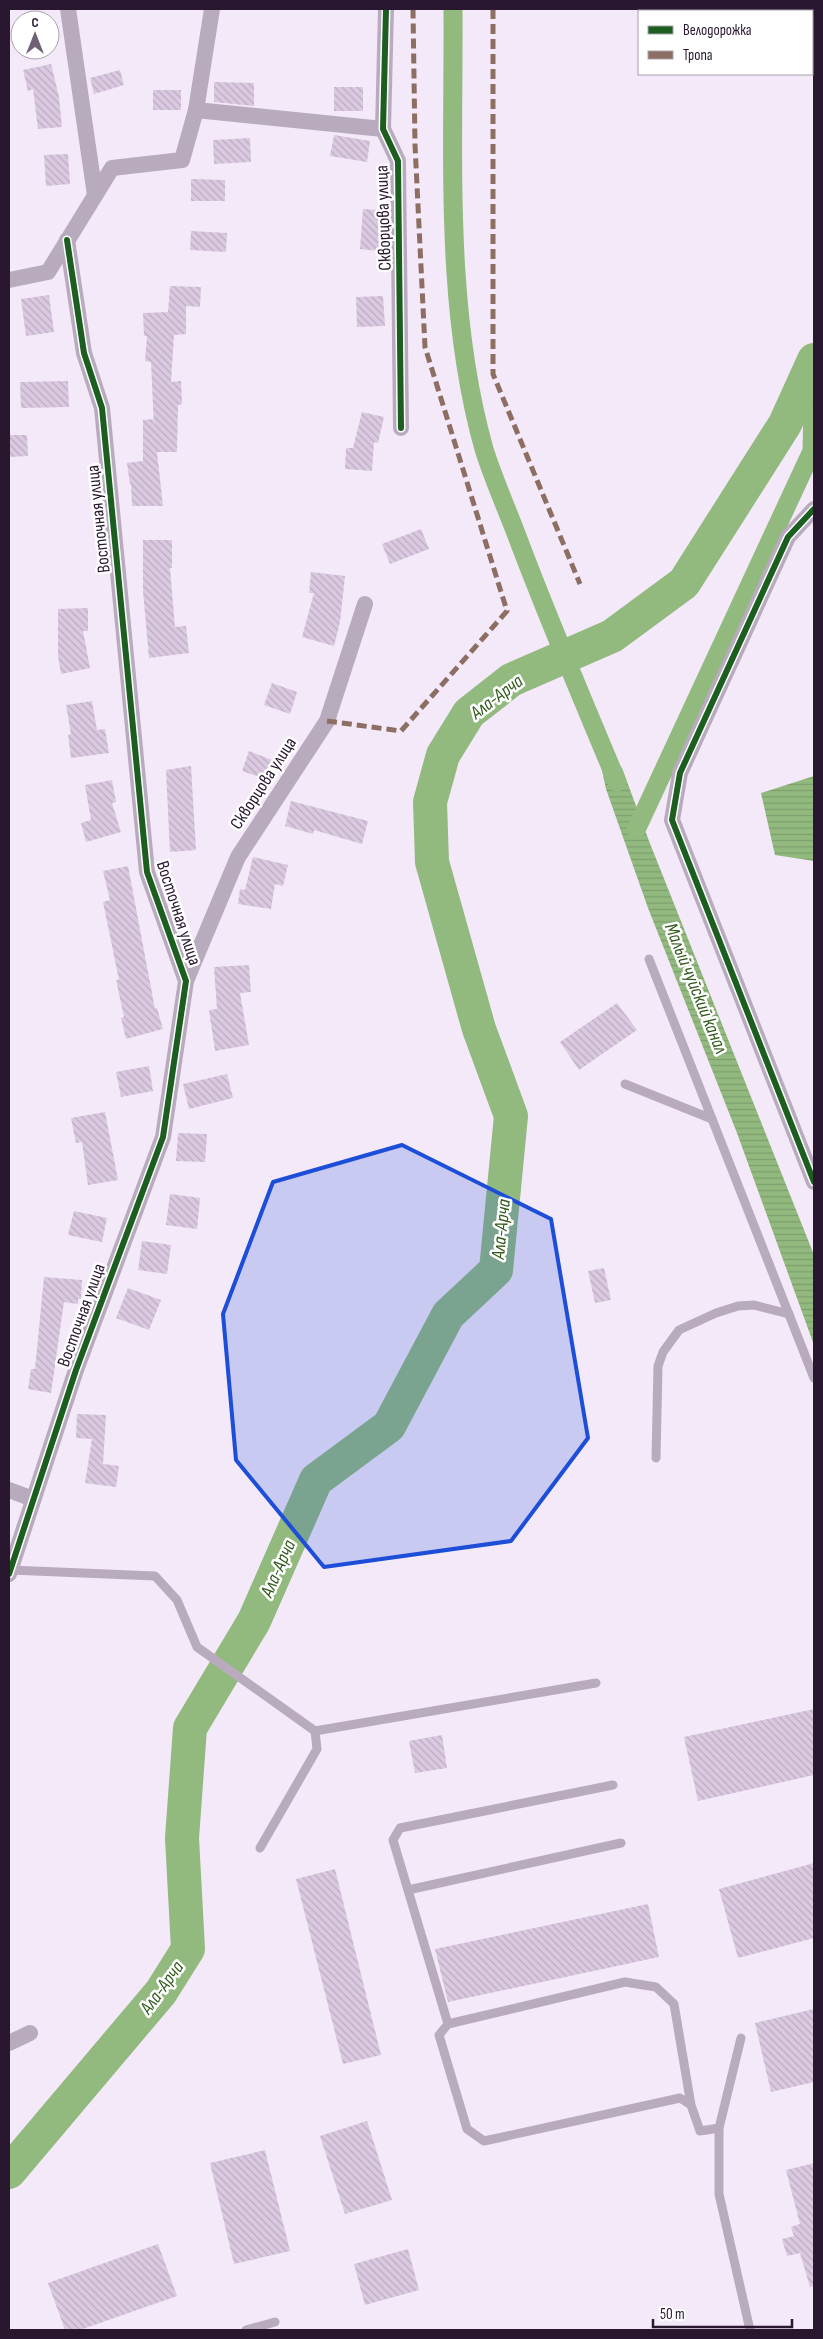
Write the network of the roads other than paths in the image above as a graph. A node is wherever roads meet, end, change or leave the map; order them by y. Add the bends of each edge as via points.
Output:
1 (68, 9) edge
2 (212, 9) edge
3 (386, 9) edge
4 (196, 110) junction
5 (384, 129) junction
6 (95, 195) junction
7 (67, 240) junction
8 (9, 280) edge
9 (401, 428) dead end
10 (814, 509) edge
11 (365, 604) dead end
12 (649, 959) dead end
13 (186, 981) junction
14 (625, 1084) dead end
15 (712, 1119) junction
16 (814, 1182) edge
17 (789, 1314) junction
18 (814, 1378) edge
19 (656, 1458) dead end
20 (9, 1490) edge
21 (33, 1499) junction
22 (9, 1572) edge
23 (596, 1683) dead end
24 (315, 1731) junction
25 (613, 1785) dead end
26 (621, 1843) dead end
27 (260, 1848) dead end
28 (408, 1890) junction
29 (448, 2024) junction
30 (30, 2033) dead end
31 (742, 2038) dead end
32 (9, 2043) edge
33 (691, 2105) junction
34 (719, 2128) junction
35 (275, 2322) dead end
36 (246, 2330) edge
37 (750, 2330) edge

1 - 6 street
2 - 4 street
3 - 5 street, Скворцова улица
4 - 5 street
4 - 6 street via 182,160 112,168
5 - 9 street, Скворцова улица via 398,161
6 - 7 street
7 - 8 street via 48,272
7 - 13 street, Восточная улица via 84,353 102,408 147,872
10 - 16 street via 788,537 680,773 672,820
11 - 13 street, Скворцова улица via 327,722 238,857
12 - 15 lane
13 - 21 street, Восточная улица via 163,1137 76,1370
14 - 15 lane
15 - 17 lane
17 - 18 lane
17 - 19 lane via 754,1305 738,1306 679,1330 663,1352 658,1366
20 - 21 street
21 - 22 street, Восточная улица
22 - 24 lane via 155,1576 177,1600 197,1647
23 - 24 lane
24 - 27 lane via 317,1749
25 - 28 lane via 400,1828 393,1840
26 - 28 lane
28 - 29 lane
29 - 33 lane via 625,1982 656,1988 674,2004
29 - 33 lane via 440,2035 467,2129 484,2141 680,2098
30 - 32 street
31 - 34 lane
33 - 34 lane via 700,2131
34 - 37 lane via 719,2194
35 - 36 lane

